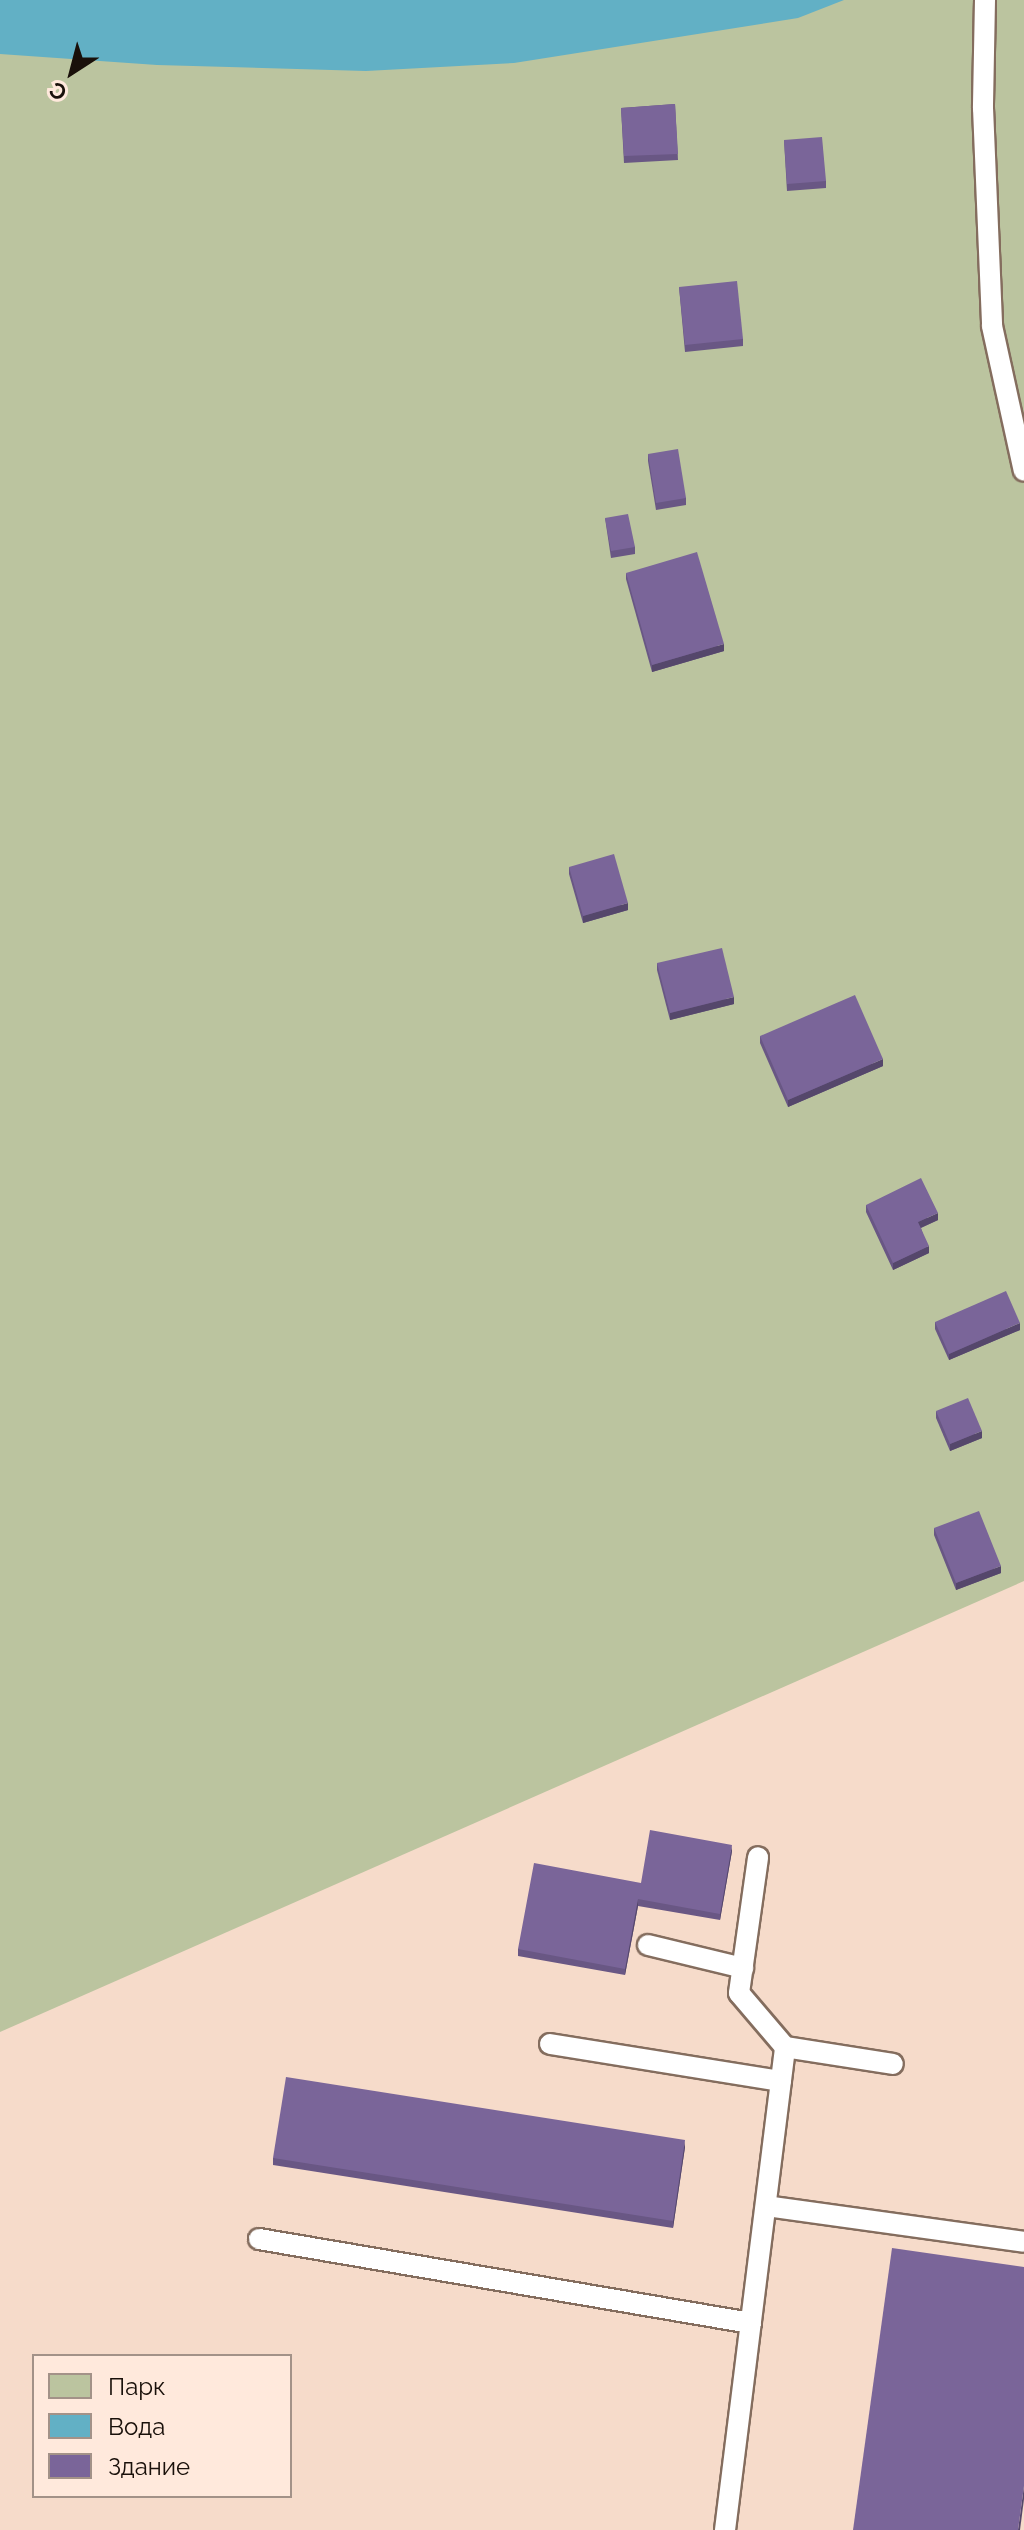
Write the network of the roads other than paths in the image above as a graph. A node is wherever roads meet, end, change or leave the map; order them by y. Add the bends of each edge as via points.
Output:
1 (985, 0) edge
2 (1024, 471) edge
3 (758, 1857) dead end
4 (648, 1945) dead end
5 (743, 1968) junction
6 (550, 2044) dead end
7 (785, 2047) junction
8 (893, 2064) dead end
9 (781, 2081) junction
10 (766, 2206) junction
11 (259, 2239) dead end
12 (1024, 2242) edge
13 (751, 2323) junction
14 (725, 2530) edge

1 - 2 lane via 983,108 992,326
3 - 5 lane
4 - 5 lane
5 - 7 lane via 739,1993
6 - 9 lane
7 - 8 lane
7 - 9 lane
9 - 10 lane
10 - 12 lane
10 - 13 lane
11 - 13 lane
13 - 14 lane

